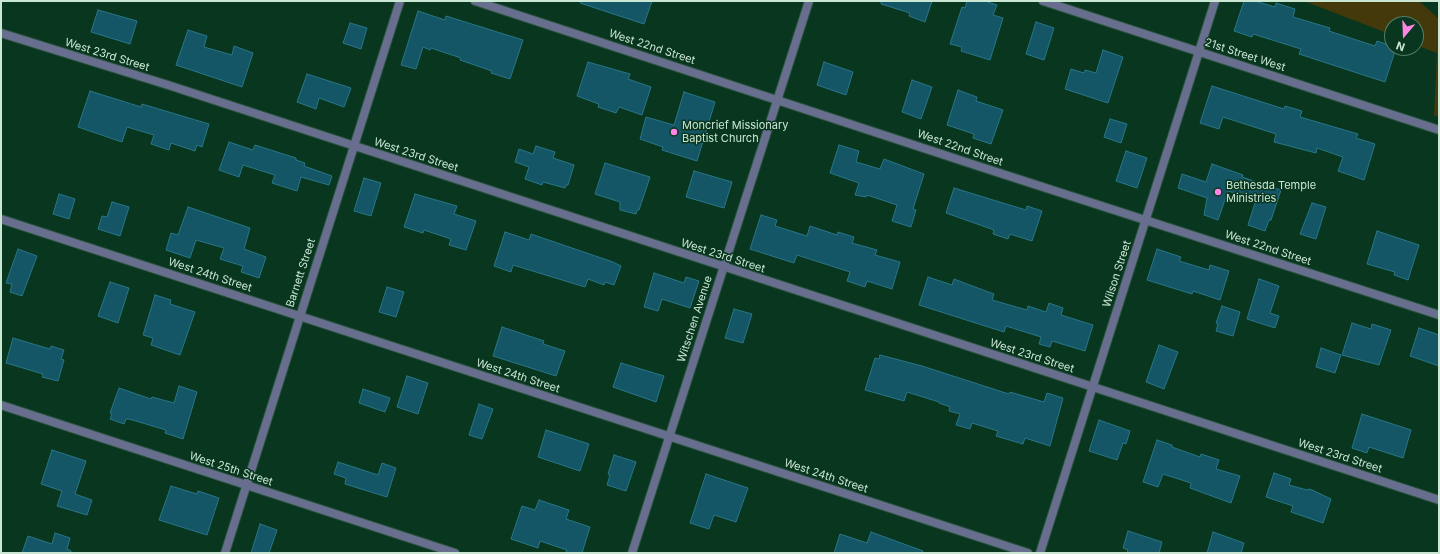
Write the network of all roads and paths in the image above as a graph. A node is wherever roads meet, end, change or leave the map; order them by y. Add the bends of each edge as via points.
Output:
1 (400, 1) edge
2 (475, 1) edge
3 (809, 1) edge
4 (1044, 1) edge
5 (1216, 1) edge
6 (1, 33) edge
7 (1200, 52) junction
8 (777, 99) junction
9 (1439, 130) edge
10 (353, 146) junction
11 (1, 219) edge
12 (1146, 221) junction
13 (723, 268) junction
14 (1439, 315) edge
15 (299, 316) junction
16 (1093, 388) junction
17 (1, 405) edge
18 (669, 436) junction
19 (246, 485) junction
20 (1439, 500) edge
21 (225, 553) edge
22 (455, 553) edge
23 (632, 553) edge
24 (1028, 553) edge
25 (1040, 553) edge

1 - 10 street, Barnett Street
2 - 8 street, West 22nd Street
3 - 8 street, Witschen Avenue
4 - 7 street, 21st Street West
5 - 7 street, Wilson Street
6 - 10 street, West 23rd Street
7 - 9 street, 21st Street West
7 - 12 street, Wilson Street
8 - 12 street, West 22nd Street
8 - 13 street, Witschen Avenue
10 - 13 street, West 23rd Street
10 - 15 street, Barnett Street
11 - 15 street, West 24th Street
12 - 14 street, West 22nd Street
12 - 16 street, Wilson Street
13 - 16 street, West 23rd Street
13 - 18 street, Witschen Avenue
15 - 18 street, West 24th Street
15 - 19 street, Barnett Street
16 - 20 street, West 23rd Street
16 - 25 street, Wilson Street
17 - 19 street, West 25th Street
18 - 23 street, Witschen Avenue
18 - 24 street, West 24th Street
19 - 21 street, Barnett Street
19 - 22 street, West 25th Street

